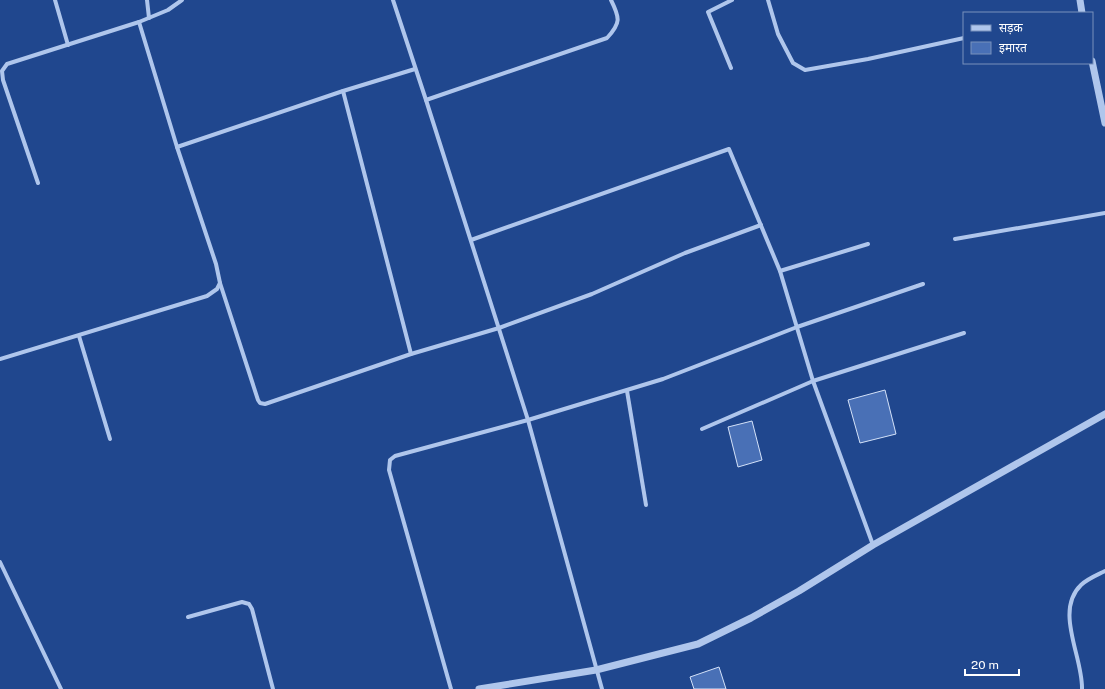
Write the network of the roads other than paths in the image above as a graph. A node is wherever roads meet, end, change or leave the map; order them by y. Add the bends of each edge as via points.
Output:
1 (55, 0) edge
2 (147, 0) edge
3 (182, 0) edge
4 (393, 0) edge
5 (611, 0) edge
6 (732, 0) edge
7 (768, 0) edge
8 (1080, 0) edge
9 (1082, 12) edge
10 (149, 18) junction
11 (140, 22) junction
12 (963, 38) edge
13 (68, 45) junction
14 (1093, 64) edge
15 (731, 68) dead end
16 (415, 69) junction
17 (343, 91) junction
18 (426, 100) junction
19 (1105, 123) edge
20 (177, 147) junction
21 (38, 183) dead end
22 (1105, 213) edge
23 (761, 225) junction
24 (954, 239) dead end
25 (471, 240) junction
26 (868, 244) dead end
27 (780, 271) junction
28 (220, 283) junction
29 (923, 284) dead end
30 (797, 327) junction
31 (499, 328) junction
32 (964, 333) dead end
33 (79, 336) junction
34 (411, 354) junction
35 (0, 359) edge
36 (813, 381) junction
37 (627, 391) junction
38 (1105, 414) edge
39 (528, 420) junction
40 (702, 429) dead end
41 (110, 439) dead end
42 (646, 505) dead end
43 (873, 545) junction
44 (0, 562) edge
45 (2, 570) edge
46 (1105, 571) edge
47 (188, 617) dead end
48 (596, 670) junction
49 (61, 689) edge
50 (273, 689) edge
51 (452, 689) edge
52 (479, 689) edge
53 (602, 689) edge
54 (1082, 689) edge

1 - 13 street
2 - 10 street
3 - 10 street via 168,10
4 - 16 street
5 - 18 street via 618,14 618,26 607,38
6 - 15 street via 708,12
7 - 12 street via 778,34 793,62 805,70
8 - 9 street
10 - 11 street
11 - 13 street
11 - 20 street
13 - 21 street via 7,64 2,71
14 - 19 street
16 - 17 street
16 - 18 street
17 - 20 street
17 - 34 street
18 - 25 street
20 - 28 street
22 - 24 street
23 - 25 street via 729,149
23 - 27 street
23 - 31 street via 685,253 592,294
25 - 31 street
26 - 27 street
27 - 30 street
28 - 33 street via 217,289 207,296
28 - 34 street via 258,400 262,404
29 - 30 street
30 - 36 street
30 - 37 street
31 - 34 street
31 - 39 street
32 - 36 street
33 - 35 street
33 - 41 street
36 - 40 street
36 - 43 street
37 - 39 street
37 - 42 street
38 - 43 street
39 - 48 street
39 - 51 street via 395,456 390,460 389,470
43 - 48 street via 799,592 698,644
44 - 45 street
45 - 49 street
46 - 54 street via 1081,584 1069,605
47 - 50 street via 242,602 249,604
48 - 52 street
48 - 53 street

